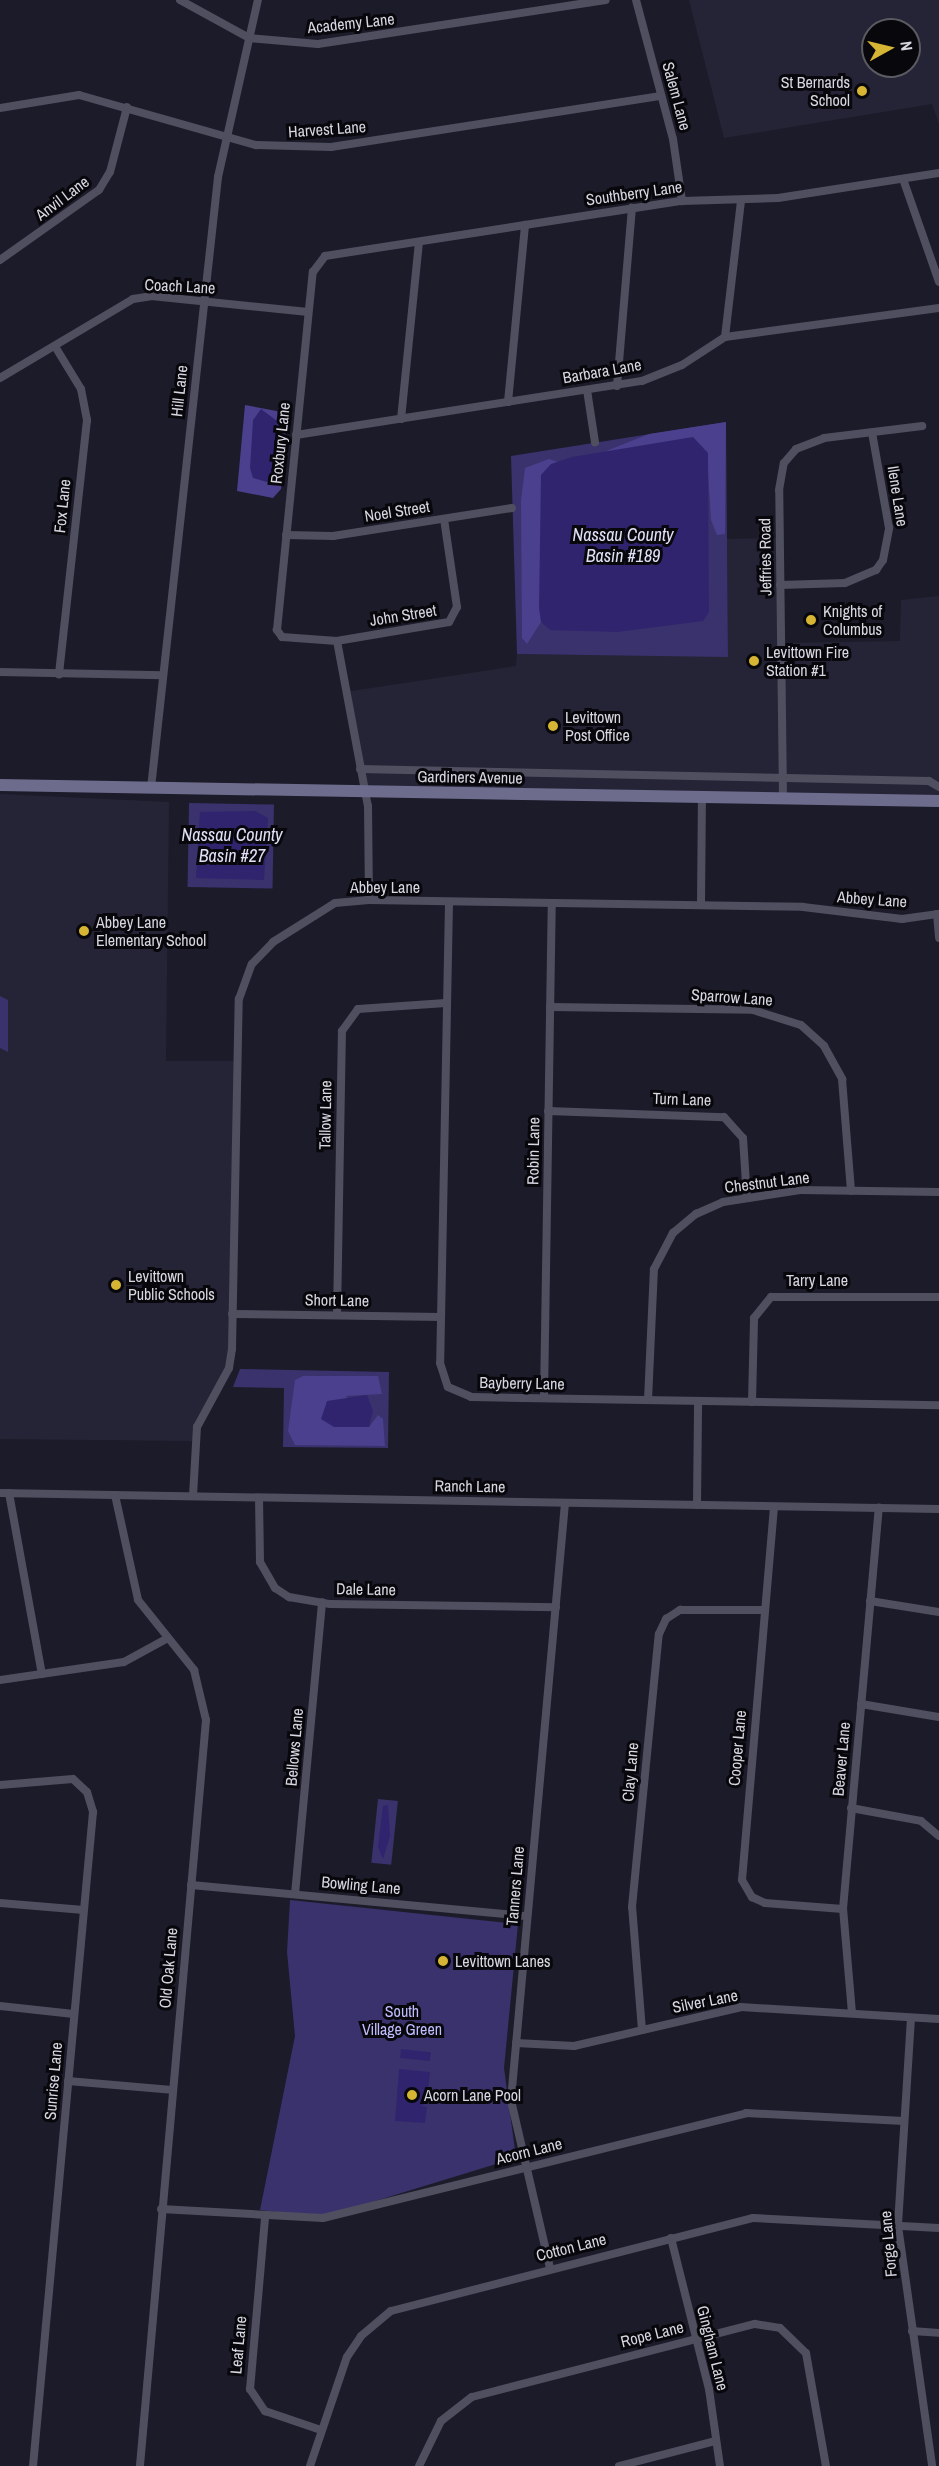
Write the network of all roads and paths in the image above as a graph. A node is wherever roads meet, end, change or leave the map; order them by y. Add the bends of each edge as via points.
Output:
1 (180, 0) edge
2 (258, 0) edge
3 (606, 0) edge
4 (636, 0) edge
5 (249, 38) junction
6 (661, 96) junction
7 (127, 107) junction
8 (0, 108) edge
9 (227, 138) junction
10 (939, 173) edge
11 (903, 179) junction
12 (741, 200) junction
13 (682, 201) junction
14 (632, 208) junction
15 (525, 225) junction
16 (419, 242) junction
17 (335, 254) joint
18 (0, 260) edge
19 (939, 282) edge
20 (204, 302) junction
21 (939, 308) edge
22 (308, 312) junction
23 (724, 337) junction
24 (56, 348) junction
25 (0, 378) edge
26 (617, 386) junction
27 (587, 390) junction
28 (508, 402) junction
29 (401, 419) junction
30 (922, 426) dead end
31 (872, 433) junction
32 (296, 435) junction
33 (595, 442) dead end
34 (512, 508) dead end
35 (444, 519) junction
36 (286, 535) junction
37 (780, 585) junction
38 (291, 637) joint
39 (337, 640) junction
40 (0, 672) edge
41 (59, 674) junction
42 (163, 675) junction
43 (360, 769) junction
44 (783, 778) junction
45 (0, 785) edge
46 (939, 787) edge
47 (151, 788) junction
48 (364, 792) junction
49 (702, 797) junction
50 (783, 798) junction
51 (939, 801) edge
52 (369, 900) junction
53 (448, 903) junction
54 (552, 904) junction
55 (701, 905) junction
56 (938, 914) edge
57 (939, 938) edge
58 (446, 1003) junction
59 (550, 1007) junction
60 (548, 1111) junction
61 (851, 1191) junction
62 (939, 1192) edge
63 (747, 1198) junction
64 (939, 1297) edge
65 (232, 1314) junction
66 (337, 1315) junction
67 (441, 1317) junction
68 (544, 1398) junction
69 (648, 1400) junction
70 (698, 1401) junction
71 (752, 1402) junction
72 (939, 1405) edge
73 (5, 1493) edge
74 (115, 1496) junction
75 (193, 1496) junction
76 (260, 1498) junction
77 (565, 1503) junction
78 (697, 1505) junction
79 (774, 1506) junction
80 (879, 1508) junction
81 (939, 1509) edge
82 (870, 1600) junction
83 (322, 1602) junction
84 (556, 1607) junction
85 (764, 1610) junction
86 (939, 1612) edge
87 (168, 1638) junction
88 (42, 1674) junction
89 (0, 1680) edge
90 (861, 1704) junction
91 (939, 1717) edge
92 (0, 1785) edge
93 (851, 1808) junction
94 (939, 1836) edge
95 (191, 1885) junction
96 (295, 1894) junction
97 (0, 1902) edge
98 (843, 1909) junction
99 (84, 1910) junction
100 (527, 1916) junction
101 (0, 2006) edge
102 (852, 2013) junction
103 (74, 2014) junction
104 (911, 2018) junction
105 (939, 2019) edge
106 (642, 2030) junction
107 (516, 2043) junction
108 (68, 2080) junction
109 (172, 2090) junction
110 (904, 2121) junction
111 (524, 2167) junction
112 (161, 2209) junction
113 (265, 2218) junction
114 (898, 2226) junction
115 (939, 2228) edge
116 (671, 2238) junction
117 (550, 2268) junction
118 (912, 2331) junction
119 (939, 2333) edge
120 (696, 2338) junction
121 (321, 2430) junction
122 (717, 2441) junction
123 (33, 2466) edge
124 (140, 2466) edge
125 (310, 2466) edge
126 (419, 2466) edge
127 (618, 2466) edge
128 (720, 2466) edge
129 (826, 2466) edge
130 (932, 2466) edge

1 - 5 street, Academy Lane
2 - 5 street, Hill Lane
3 - 5 street, Academy Lane via 318,44
4 - 6 street, Salem Lane
5 - 9 street, Hill Lane
6 - 9 street, Harvest Lane via 331,147 284,148
6 - 13 street, Salem Lane
7 - 8 street, Harvest Lane via 79,96
7 - 9 street, Harvest Lane
7 - 18 street, Anvil Lane via 110,172 99,190
9 - 20 street, Hill Lane
10 - 11 street, Southberry Lane
11 - 12 street, Southberry Lane
11 - 19 street
12 - 13 street, Southberry Lane
12 - 23 street
13 - 14 street, Southberry Lane
14 - 15 street, Southberry Lane
14 - 26 street
15 - 16 street, Southberry Lane
15 - 28 street
16 - 17 street, Southberry Lane
16 - 29 street
17 - 22 street, Roxbury Lane via 318,262 313,272
20 - 22 street, Coach Lane
20 - 24 street, Coach Lane via 133,299
20 - 42 street, Hill Lane
21 - 23 street, Barbara Lane
22 - 32 street, Roxbury Lane
23 - 26 street, Barbara Lane via 665,374
24 - 25 street, Coach Lane
24 - 41 street, Fox Lane via 81,389 87,420
26 - 27 street, Barbara Lane
27 - 28 street, Barbara Lane
27 - 33 street
28 - 29 street, Barbara Lane
29 - 32 street, Barbara Lane
30 - 31 street, Jeffries Road
31 - 37 street, Jeffries Road via 824,438 796,449 784,463
31 - 37 street, Ilene Lane via 889,528 883,560 876,570 845,583
32 - 36 street, Roxbury Lane
34 - 35 street, Noel Street
35 - 36 street, Noel Street via 333,536
35 - 39 street, John Street via 454,618
36 - 38 street, Roxbury Lane via 277,630
37 - 44 street, Jeffries Road
38 - 39 street, John Street
39 - 43 street
40 - 41 street
41 - 42 street
42 - 47 street, Hill Lane
43 - 44 street, Gardiners Avenue
43 - 48 street
44 - 46 street, Gardiners Avenue via 929,781
44 - 50 street, Jeffries Road
45 - 47 main road, Gardiners Avenue
47 - 48 main road, Gardiners Avenue
48 - 49 main road, Gardiners Avenue
48 - 52 street
49 - 50 main road, Gardiners Avenue
49 - 55 street
50 - 51 main road, Gardiners Avenue
52 - 53 street, Abbey Lane
52 - 65 street, Abbey Lane via 335,903 314,913 261,952 245,978 238,1022
53 - 54 street, Abbey Lane
53 - 58 street, Bayberry Lane
54 - 55 street, Abbey Lane
54 - 59 street, Robin Lane
55 - 56 street, Abbey Lane via 803,907 902,919
56 - 57 street
58 - 66 street, Tallow Lane via 358,1009 342,1030
58 - 67 street, Bayberry Lane
59 - 60 street, Robin Lane
59 - 61 street, Sparrow Lane via 753,1010 801,1025 824,1046 842,1079
60 - 63 street, Turn Lane via 724,1118 743,1138
60 - 68 street, Robin Lane
61 - 62 street, Chestnut Lane
61 - 63 street, Chestnut Lane via 800,1190
63 - 69 street, Chestnut Lane via 696,1214 660,1255 649,1297
64 - 71 street, Tarry Lane via 771,1297 754,1318
65 - 66 street, Short Lane
65 - 75 street, Abbey Lane via 229,1368 197,1427
66 - 67 street, Short Lane
67 - 68 street, Bayberry Lane via 440,1363 448,1387 471,1397
68 - 69 street, Bayberry Lane
69 - 70 street, Bayberry Lane
70 - 71 street, Bayberry Lane
70 - 78 street
71 - 72 street, Bayberry Lane
73 - 74 street, Ranch Lane
73 - 88 street
74 - 75 street, Ranch Lane
74 - 87 street, Old Oak Lane via 132,1585
75 - 76 street, Ranch Lane
76 - 77 street, Ranch Lane
76 - 83 street, Dale Lane via 258,1554 265,1575 289,1597
77 - 78 street, Ranch Lane
77 - 84 street, Tanners Lane
78 - 79 street, Ranch Lane
79 - 80 street, Ranch Lane
79 - 85 street, Cooper Lane
80 - 81 street, Ranch Lane
80 - 82 street, Beaver Lane
82 - 86 street
82 - 90 street, Beaver Lane
83 - 84 street, Dale Lane
83 - 96 street, Bellows Lane
84 - 100 street, Tanners Lane
85 - 98 street, Cooper Lane via 742,1880 752,1897 765,1903
85 - 106 street, Clay Lane via 680,1610 666,1619 659,1634 632,1907
87 - 88 street via 124,1662
87 - 95 street, Old Oak Lane via 194,1670 206,1708
88 - 89 street
90 - 91 street
90 - 93 street, Beaver Lane
92 - 99 street, Sunrise Lane via 66,1777 87,1792 93,1812
93 - 94 street via 921,1821
93 - 98 street, Beaver Lane
95 - 96 street, Bowling Lane
95 - 109 street, Old Oak Lane
96 - 100 street, Bowling Lane
97 - 99 street
98 - 102 street, Beaver Lane
99 - 103 street, Sunrise Lane
100 - 107 street, Tanners Lane
101 - 103 street
102 - 104 street, Silver Lane
102 - 106 street, Silver Lane via 741,2007
103 - 108 street, Sunrise Lane
104 - 105 street, Silver Lane
104 - 110 street, Forge Lane
106 - 107 street, Silver Lane via 574,2046
107 - 111 street, Tanners Lane via 512,2115
108 - 109 street
108 - 123 street, Sunrise Lane
109 - 112 street, Old Oak Lane
110 - 111 street, Acorn Lane via 746,2113
110 - 114 street, Forge Lane
111 - 113 street, Acorn Lane via 323,2218
111 - 117 street, Tanners Lane
112 - 113 street, Acorn Lane
112 - 124 street, Old Oak Lane
113 - 121 street, Leaf Lane via 250,2389 265,2410
114 - 115 street, Cotton Lane
114 - 116 street, Cotton Lane via 753,2218
114 - 118 street, Forge Lane
116 - 117 street, Cotton Lane
116 - 120 street, Gingham Lane
117 - 121 street, Cotton Lane via 419,2301 377,2320 347,2357
118 - 119 street
118 - 130 street, Forge Lane
120 - 122 street, Gingham Lane
120 - 126 street, Rope Lane via 472,2397 441,2421
120 - 129 street, Rope Lane via 755,2324 770,2325 794,2337 810,2365
121 - 125 street, Cotton Lane
122 - 127 street
122 - 128 street, Gingham Lane

